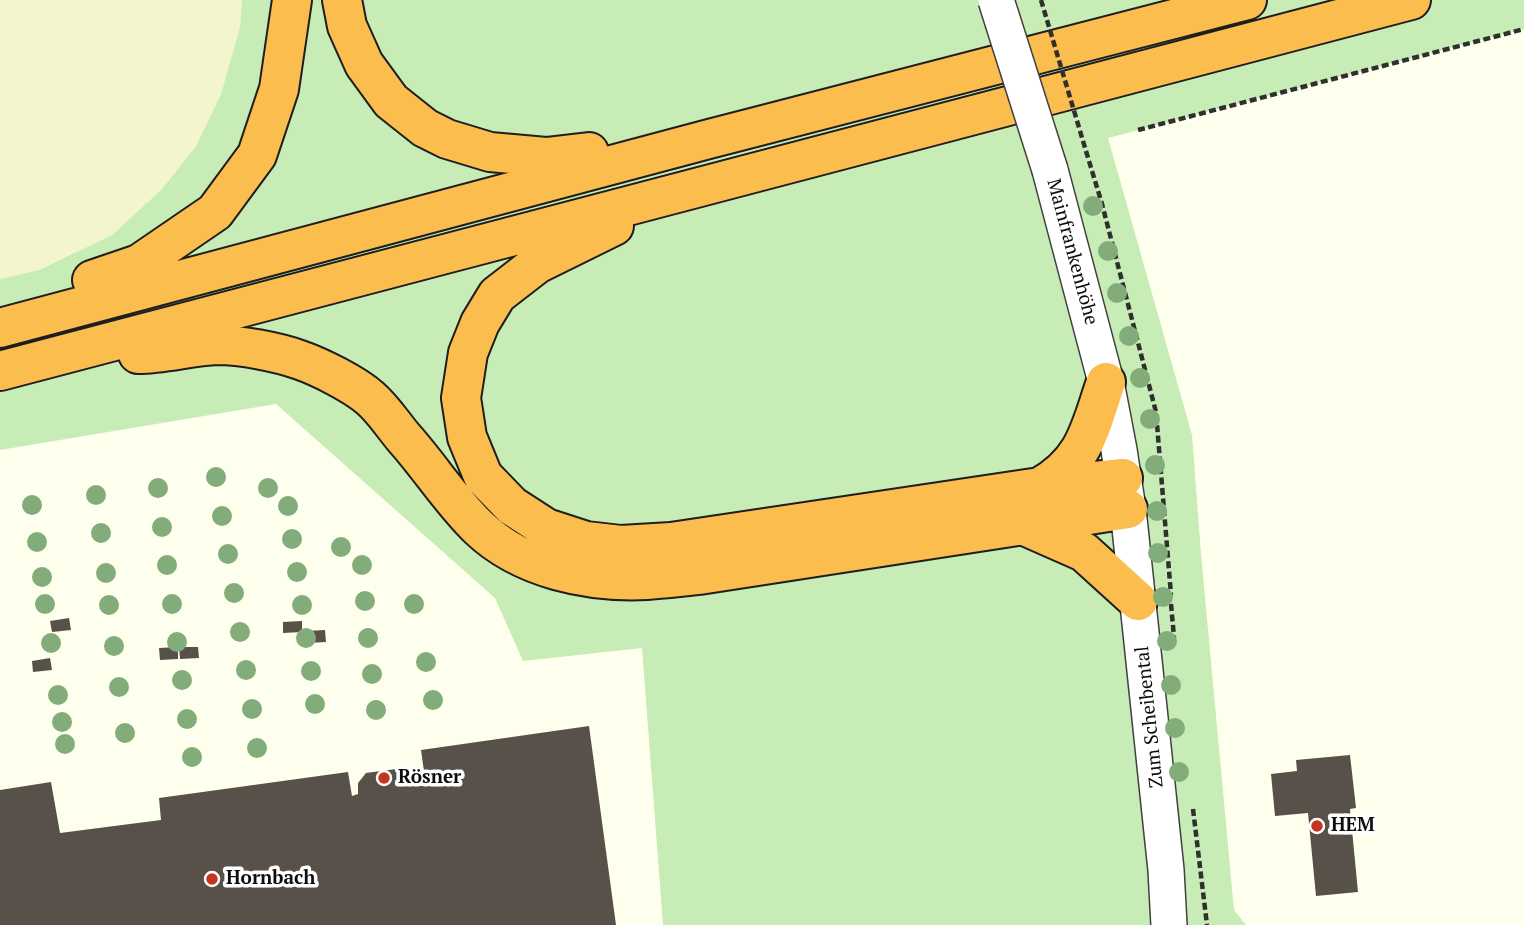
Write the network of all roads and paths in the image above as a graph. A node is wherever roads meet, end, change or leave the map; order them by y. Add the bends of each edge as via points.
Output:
1 (292, 0) edge
2 (342, 0) edge
3 (996, 0) edge
4 (1041, 0) edge
5 (1247, 0) edge
6 (1411, 0) edge
7 (1524, 29) edge
8 (1138, 130) dead end
9 (709, 139) junction
10 (1086, 151) dead end
11 (685, 190) junction
12 (0, 326) edge
13 (55, 356) junction
14 (0, 371) edge
15 (1106, 382) junction
16 (1040, 487) junction
17 (1125, 493) junction
18 (1025, 526) junction
19 (1138, 601) junction
20 (1169, 925) edge

1 - 12 highway via 279,89 257,155 215,212 139,264 84,283
2 - 9 highway via 347,26 364,64 391,101 447,139 490,152 546,157
3 - 15 street, Mainfrankenhöhe, bridge via 1050,170
4 - 10 path, bridge
5 - 9 highway
6 - 11 highway
7 - 8 path
9 - 12 highway
11 - 13 highway
11 - 16 highway via 537,264 497,295 480,323 468,353 461,398 467,437 484,476 512,506 546,528 586,541 621,545
13 - 14 highway
13 - 18 highway via 146,354 217,345 300,359 370,398 471,519 504,547 531,561 590,578 645,580 699,575
15 - 16 highway via 1083,447 1056,478
15 - 17 street, Mainfrankenhöhe
16 - 17 highway
17 - 18 highway
17 - 19 street, Zum Scheibental
18 - 19 highway via 1084,552
19 - 20 street, Zum Scheibental

